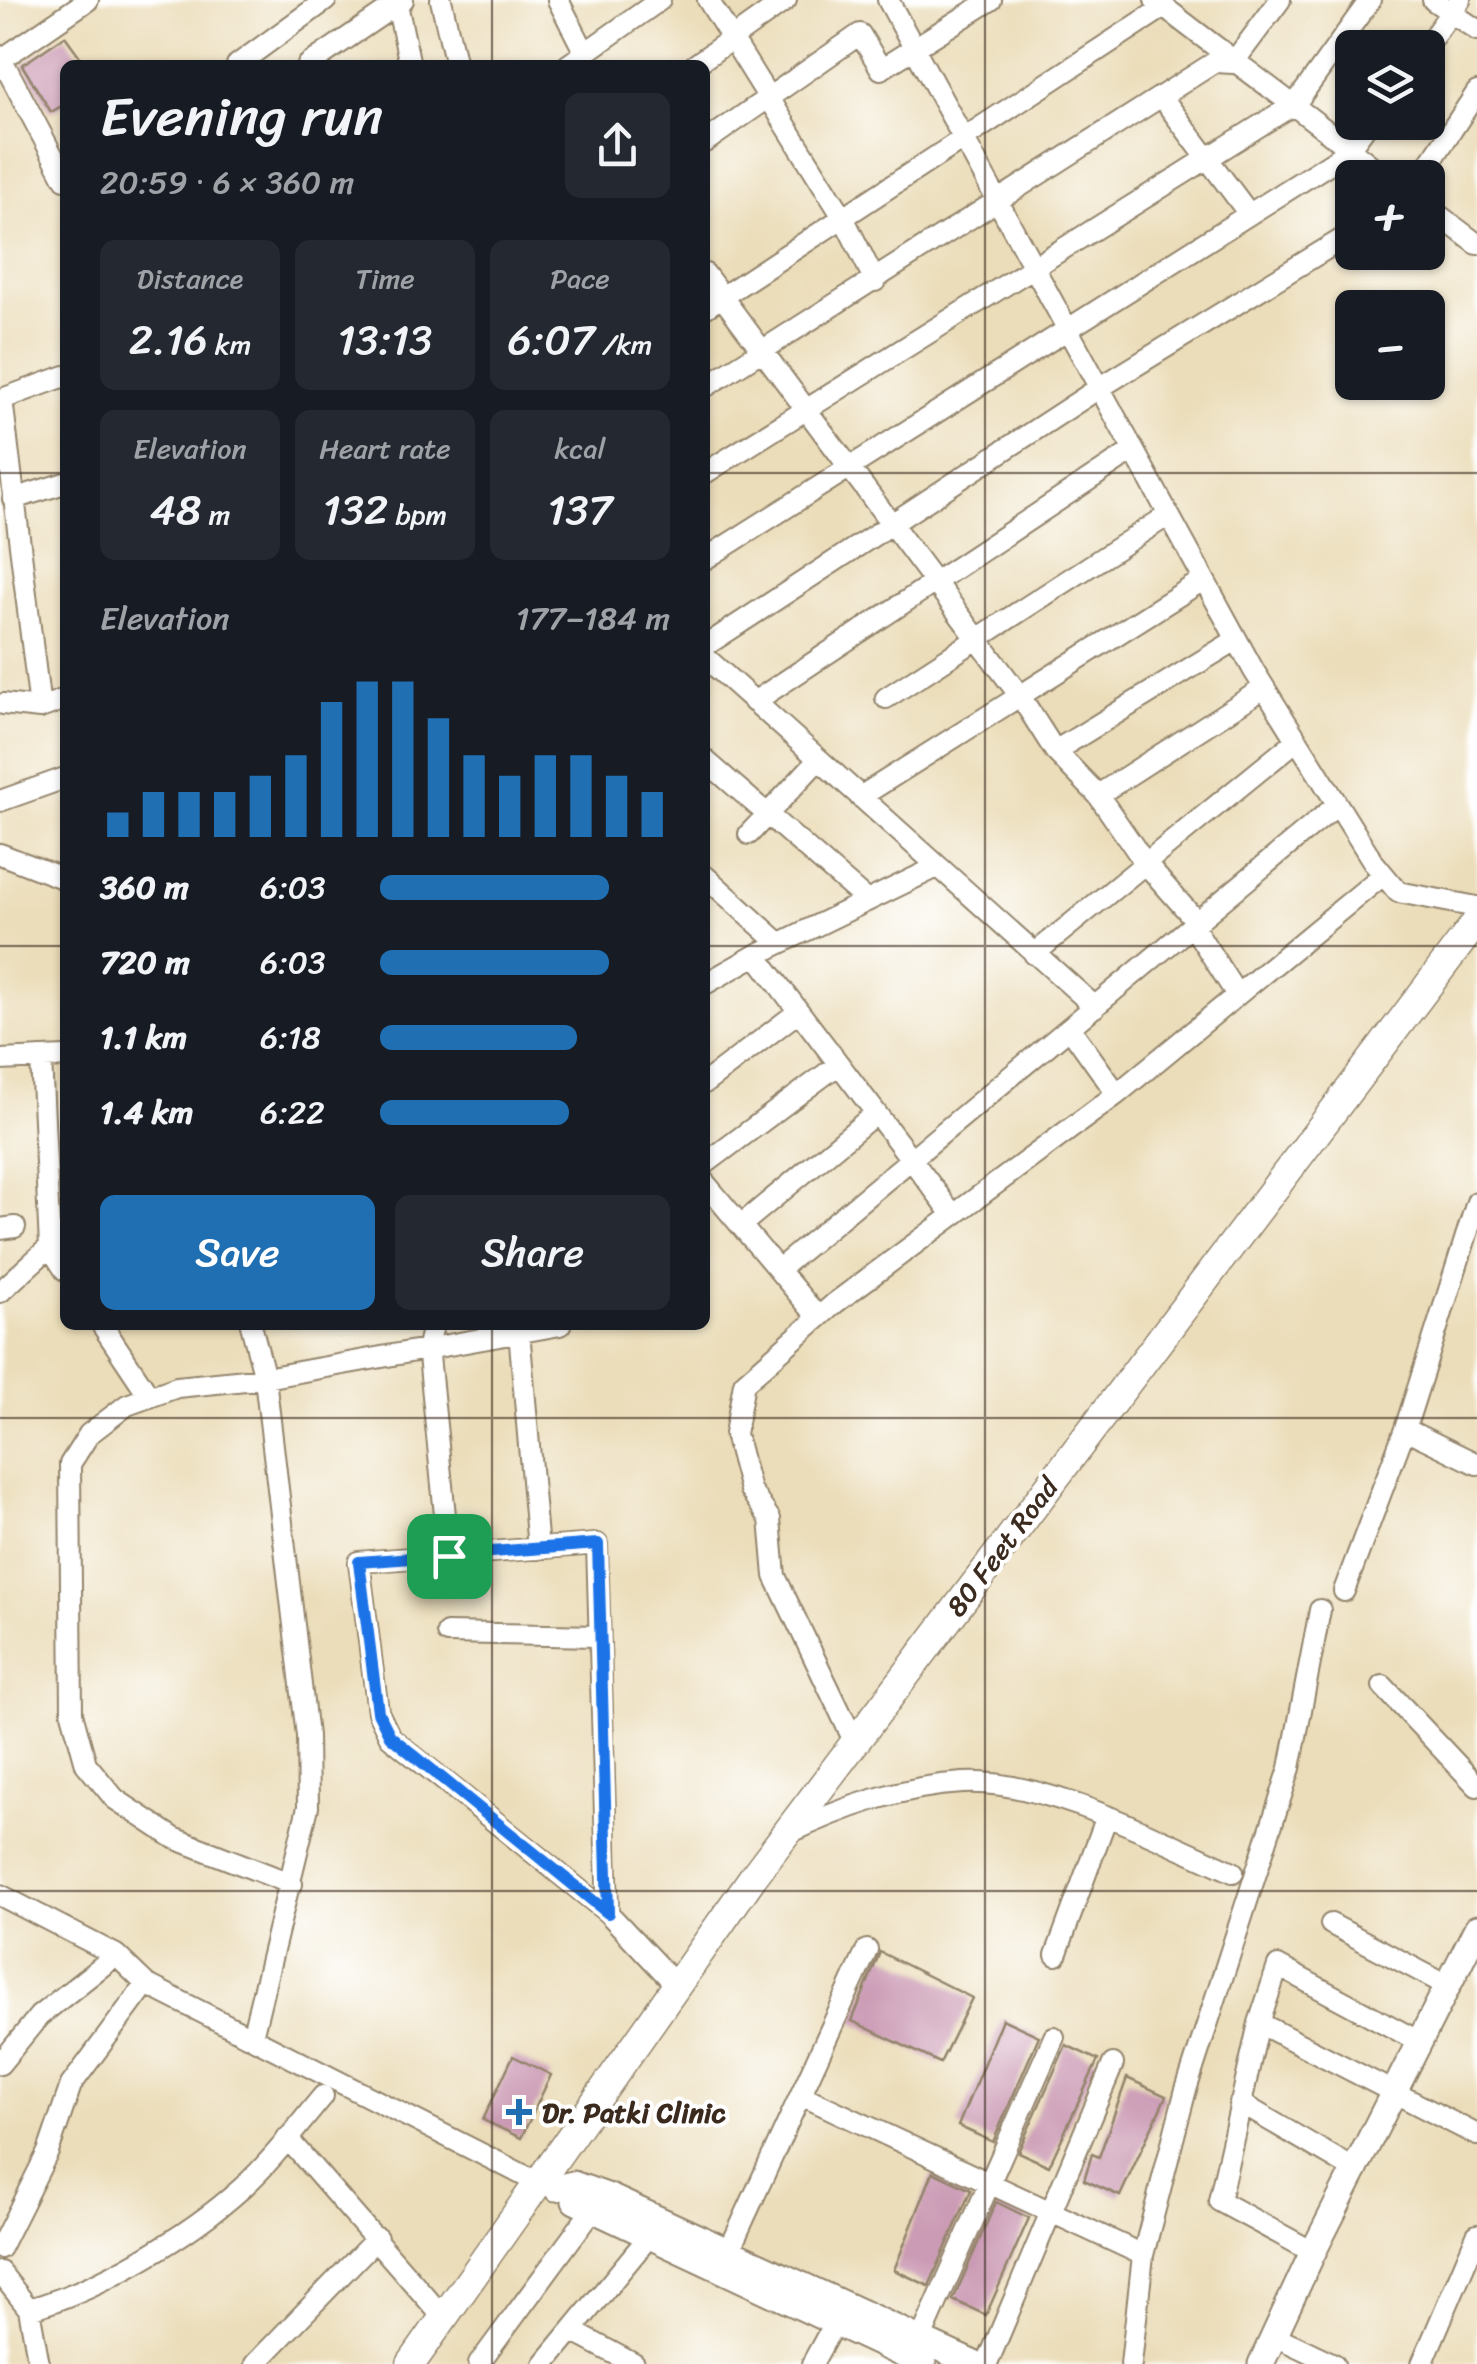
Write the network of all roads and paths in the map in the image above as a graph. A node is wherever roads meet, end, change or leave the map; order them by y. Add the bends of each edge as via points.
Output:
1 (88, 0) edge
2 (326, 0) edge
3 (441, 0) edge
4 (558, 0) edge
5 (660, 0) edge
6 (708, 0) edge
7 (786, 0) edge
8 (991, 0) edge
9 (1192, 0) edge
10 (1280, 0) edge
11 (1370, 0) edge
12 (1433, 0) edge
13 (400, 2) edge
14 (896, 3) edge
15 (1456, 6) edge
16 (1165, 8) edge
17 (1438, 30) edge
18 (1477, 30) edge
19 (732, 38) junction
20 (916, 48) junction
21 (1, 58) edge
22 (576, 59) edge
23 (244, 60) edge
24 (319, 60) edge
25 (409, 60) edge
26 (455, 60) edge
27 (703, 60) edge
28 (1233, 62) junction
29 (1477, 92) edge
30 (1162, 96) junction
31 (766, 100) junction
32 (1296, 103) junction
33 (963, 136) junction
34 (710, 139) edge
35 (1356, 140) edge
36 (1350, 148) junction
37 (1208, 157) junction
38 (1364, 160) edge
39 (1432, 160) edge
40 (60, 170) edge
41 (997, 201) junction
42 (1249, 214) junction
43 (1445, 216) edge
44 (843, 217) junction
45 (1473, 230) edge
46 (1335, 244) edge
47 (1032, 267) junction
48 (875, 282) junction
49 (713, 302) edge
50 (1065, 330) junction
51 (761, 353) junction
52 (60, 378) edge
53 (710, 384) edge
54 (1096, 390) junction
55 (804, 411) junction
56 (2, 435) edge
57 (1131, 452) junction
58 (846, 468) junction
59 (710, 470) edge
60 (60, 485) edge
61 (13, 499) junction
62 (1167, 516) junction
63 (891, 527) junction
64 (710, 556) edge
65 (1203, 580) junction
66 (932, 584) junction
67 (1236, 640) junction
68 (974, 641) junction
69 (710, 643) edge
70 (710, 662) edge
71 (1264, 688) junction
72 (1020, 696) junction
73 (886, 698) dead end
74 (60, 701) edge
75 (754, 702) junction
76 (3, 704) dead end
77 (40, 708) junction
78 (1296, 740) junction
79 (1055, 752) junction
80 (818, 760) junction
81 (710, 764) edge
82 (60, 780) edge
83 (38, 788) junction
84 (1098, 794) junction
85 (60, 795) edge
86 (860, 797) junction
87 (0, 801) edge
88 (1337, 805) junction
89 (767, 815) junction
90 (749, 834) dead end
91 (0, 854) edge
92 (1145, 863) junction
93 (937, 867) junction
94 (1383, 874) junction
95 (60, 877) edge
96 (710, 881) edge
97 (866, 901) junction
98 (1477, 907) edge
99 (1477, 921) edge
100 (1197, 922) junction
101 (779, 943) junction
102 (1034, 954) junction
103 (756, 955) junction
104 (710, 981) edge
105 (1236, 996) junction
106 (1095, 1007) junction
107 (798, 1012) junction
108 (1070, 1028) junction
109 (60, 1057) edge
110 (40, 1058) junction
111 (0, 1060) edge
112 (839, 1064) junction
113 (710, 1079) edge
114 (1117, 1094) junction
115 (876, 1114) junction
116 (710, 1160) edge
117 (911, 1160) junction
118 (710, 1194) edge
119 (1477, 1202) edge
120 (952, 1213) junction
121 (741, 1225) junction
122 (57, 1240) edge
123 (779, 1269) junction
124 (0, 1292) edge
125 (818, 1317) junction
126 (105, 1330) edge
127 (252, 1330) edge
128 (432, 1330) edge
129 (531, 1330) edge
130 (519, 1332) junction
131 (428, 1346) junction
132 (265, 1378) junction
133 (150, 1397) junction
134 (1405, 1429) junction
135 (1477, 1464) edge
136 (538, 1549) junction
137 (449, 1556) junction
138 (1344, 1591) dead end
139 (1320, 1610) dead end
140 (447, 1633) dead end
141 (598, 1636) junction
142 (1383, 1686) dead end
143 (855, 1743) junction
144 (1477, 1786) edge
145 (1107, 1816) junction
146 (785, 1835) junction
147 (1233, 1872) dead end
148 (292, 1884) junction
149 (0, 1895) edge
150 (608, 1913) junction
151 (1331, 1924) dead end
152 (1477, 1928) edge
153 (867, 1950) dead end
154 (1056, 1954) dead end
155 (116, 1955) junction
156 (146, 1984) junction
157 (676, 1985) junction
158 (1448, 1986) junction
159 (1259, 2022) junction
160 (1054, 2036) dead end
161 (252, 2037) junction
162 (1418, 2041) junction
163 (0, 2064) edge
164 (1113, 2064) dead end
165 (1396, 2092) junction
166 (800, 2095) junction
167 (323, 2096) dead end
168 (1240, 2102) junction
169 (1477, 2135) edge
170 (287, 2138) junction
171 (1357, 2171) junction
172 (990, 2183) junction
173 (547, 2185) junction
174 (593, 2209) junction
175 (1051, 2212) junction
176 (650, 2234) junction
177 (1477, 2235) edge
178 (377, 2238) junction
179 (0, 2248) edge
180 (1313, 2252) junction
181 (1144, 2254) junction
182 (726, 2257) junction
183 (0, 2272) edge
184 (30, 2309) junction
185 (443, 2317) junction
186 (835, 2322) junction
187 (572, 2330) junction
188 (1276, 2336) junction
189 (919, 2353) edge
190 (39, 2364) edge
191 (254, 2364) edge
192 (411, 2364) edge
193 (479, 2364) edge
194 (544, 2364) edge
195 (634, 2364) edge
196 (812, 2364) edge
197 (974, 2364) edge
198 (987, 2364) edge
199 (1130, 2364) edge
200 (1262, 2364) edge
201 (1334, 2364) edge
202 (1422, 2364) edge

1 - 21 street
2 - 23 street
3 - 26 street
4 - 22 street
5 - 22 street
6 - 19 street
7 - 19 street
8 - 20 street
9 - 16 street
10 - 28 street
11 - 32 street
12 - 15 street
13 - 24 street
13 - 25 street
14 - 20 street
15 - 17 street
15 - 18 street
16 - 28 street
16 - 33 street
19 - 27 street
19 - 31 street
20 - 31 street via 881,69 860,34
20 - 33 street
21 - 40 street
28 - 30 street via 1215,62
28 - 32 street
29 - 39 street
30 - 37 street
30 - 41 street
31 - 34 street
31 - 44 street
32 - 36 street
32 - 37 street
33 - 41 street
33 - 44 street
35 - 36 street
36 - 38 street
36 - 42 street
37 - 42 street
37 - 47 street
41 - 47 street
41 - 48 street
42 - 50 street
43 - 45 street
44 - 48 street
44 - 49 street
46 - 54 street
47 - 50 street
47 - 55 street
48 - 51 street
49 - 51 street
50 - 54 street
50 - 58 street
51 - 53 street
51 - 55 street
52 - 56 street via 2,399
54 - 57 street
54 - 63 street
55 - 58 street
55 - 59 street
56 - 61 street
57 - 62 street
57 - 66 street
58 - 63 street
58 - 64 street
60 - 61 street
61 - 77 street
62 - 65 street
62 - 68 street
63 - 66 street
63 - 69 street
65 - 67 street
65 - 72 street
66 - 68 street
66 - 75 street
67 - 71 street
67 - 79 street
68 - 72 street
68 - 73 street
70 - 75 street
71 - 78 street
71 - 84 street
72 - 79 street
72 - 86 street
74 - 77 street
75 - 80 street
76 - 77 street
78 - 88 street
78 - 92 street
79 - 84 street
80 - 86 street
80 - 89 street
81 - 89 street
82 - 83 street
83 - 85 street
83 - 87 street
84 - 92 street
86 - 93 street
88 - 94 street
88 - 100 street
89 - 90 street
89 - 97 street
91 - 95 street
92 - 100 street
92 - 102 street
93 - 97 street
93 - 102 street
94 - 98 street via 1398,892
94 - 105 street
96 - 101 street
97 - 101 street
99 - 143 main road, 80 Feet Road
100 - 105 street via 1193,926
100 - 106 street
101 - 103 street
102 - 106 street
103 - 104 street
103 - 107 street
105 - 114 street
106 - 108 street
107 - 112 street
107 - 113 street
108 - 114 street
108 - 117 street
109 - 110 street
110 - 111 street
110 - 122 street
112 - 115 street
112 - 116 street
114 - 120 street
115 - 117 street
115 - 121 street
117 - 120 street
117 - 123 street
118 - 121 street
119 - 134 street
120 - 125 street
121 - 123 street
122 - 124 street
123 - 125 street
125 - 143 street via 744,1383 734,1434 750,1490 770,1518 775,1576
126 - 133 street
127 - 132 street
128 - 131 street
129 - 130 street
130 - 131 street
130 - 136 street
131 - 132 street
131 - 137 street
132 - 133 street via 177,1387
132 - 148 street via 307,1736 308,1807
133 - 148 street via 127,1405 89,1434 70,1464 72,1713 86,1764 115,1799 174,1838
134 - 135 street
134 - 138 street
136 - 137 street
136 - 141 street via 598,1544
137 - 150 street via 359,1562 378,1712 390,1736
139 - 181 street via 1290,1768 1185,2093
140 - 141 street
141 - 150 street
142 - 144 street
143 - 146 main road, 80 Feet Road
145 - 146 street via 1044,1795 966,1782 854,1803
145 - 147 street
145 - 154 street
146 - 157 main road, 80 Feet Road
148 - 161 street via 272,1940
149 - 155 street
150 - 157 street
151 - 158 street
152 - 158 street
153 - 166 street
155 - 156 street
155 - 163 street via 39,2016
156 - 161 street
156 - 179 street via 71,2085 48,2152
157 - 173 main road, 80 Feet Road
158 - 162 street
159 - 162 street via 1278,1966
159 - 165 street
159 - 168 street
160 - 172 street
161 - 173 street
162 - 165 street
164 - 175 street
165 - 169 street
165 - 171 street
166 - 172 street
166 - 182 street
167 - 170 street
168 - 171 street
168 - 180 street via 1219,2201
170 - 178 street
170 - 184 street via 241,2189 170,2240 58,2301
171 - 180 street
172 - 175 street
172 - 189 street
173 - 174 street
173 - 182 street via 574,2184
173 - 185 main road, 80 Feet Road
174 - 176 street
174 - 193 street
175 - 181 street
175 - 198 street
176 - 182 street
176 - 187 street
177 - 202 street
178 - 185 street
178 - 191 street
180 - 188 street
181 - 199 street
182 - 186 street
182 - 189 street
183 - 184 street
184 - 190 street
185 - 192 main road, 80 Feet Road
186 - 189 street
186 - 196 street
187 - 194 street
187 - 195 street
188 - 200 street
188 - 201 street
189 - 197 street

